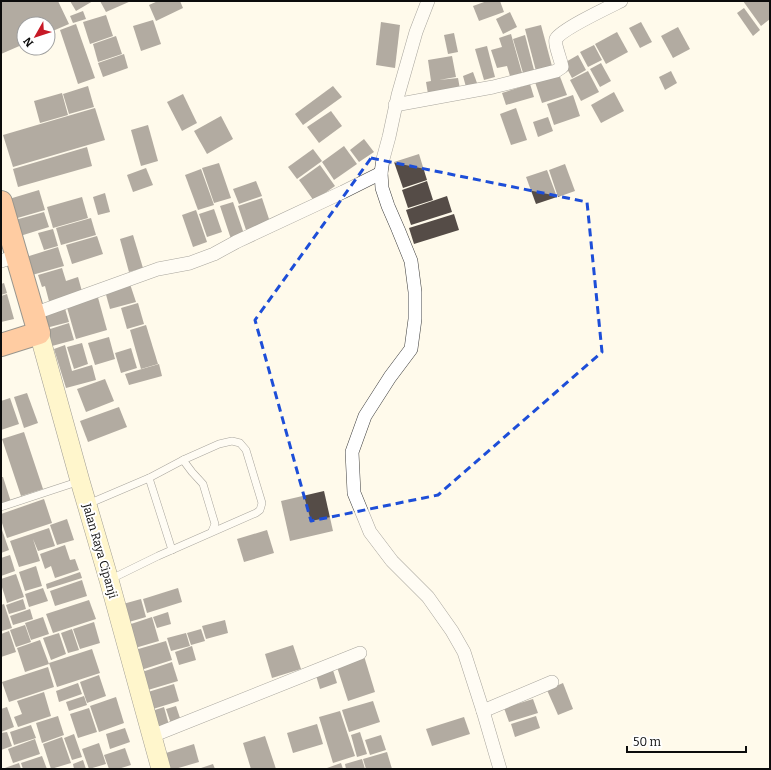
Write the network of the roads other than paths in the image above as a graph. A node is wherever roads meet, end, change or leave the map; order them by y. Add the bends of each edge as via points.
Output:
1 (428, 1) edge
2 (622, 1) edge
3 (396, 105) junction
4 (381, 173) junction
5 (1, 202) edge
6 (9, 259) edge
7 (36, 323) junction
8 (1, 345) edge
9 (183, 460) junction
10 (149, 478) junction
11 (80, 481) junction
12 (87, 505) junction
13 (1, 507) edge
14 (212, 532) junction
15 (172, 550) junction
16 (109, 580) junction
17 (360, 652) dead end
18 (552, 682) dead end
19 (483, 711) junction
20 (152, 736) junction
21 (161, 769) edge
22 (500, 769) edge

1 - 3 street via 416,32
2 - 3 street via 556,39 562,67 556,71 493,87
3 - 4 street
4 - 7 street via 214,254 190,263 158,269
4 - 19 street via 382,188 388,206 411,261 415,319 411,349 390,376 365,416 352,452 354,493 370,532 392,561 428,597 452,631 464,652
5 - 6 highway
6 - 7 highway
7 - 8 highway
7 - 11 main road, Jalan Raya Cipanji
9 - 10 lane
9 - 14 lane via 203,484 215,524
9 - 14 lane via 208,448 232,441 246,450 262,503 260,510
10 - 12 lane
10 - 15 lane
11 - 12 main road, Jalan Raya Cipanji
11 - 13 lane
12 - 16 main road, Jalan Raya Cipanji
14 - 15 lane
15 - 16 lane
16 - 20 main road, Jalan Raya Cipanji
17 - 20 street
18 - 19 street
19 - 22 street
20 - 21 main road, Jalan Raya Cipanji

